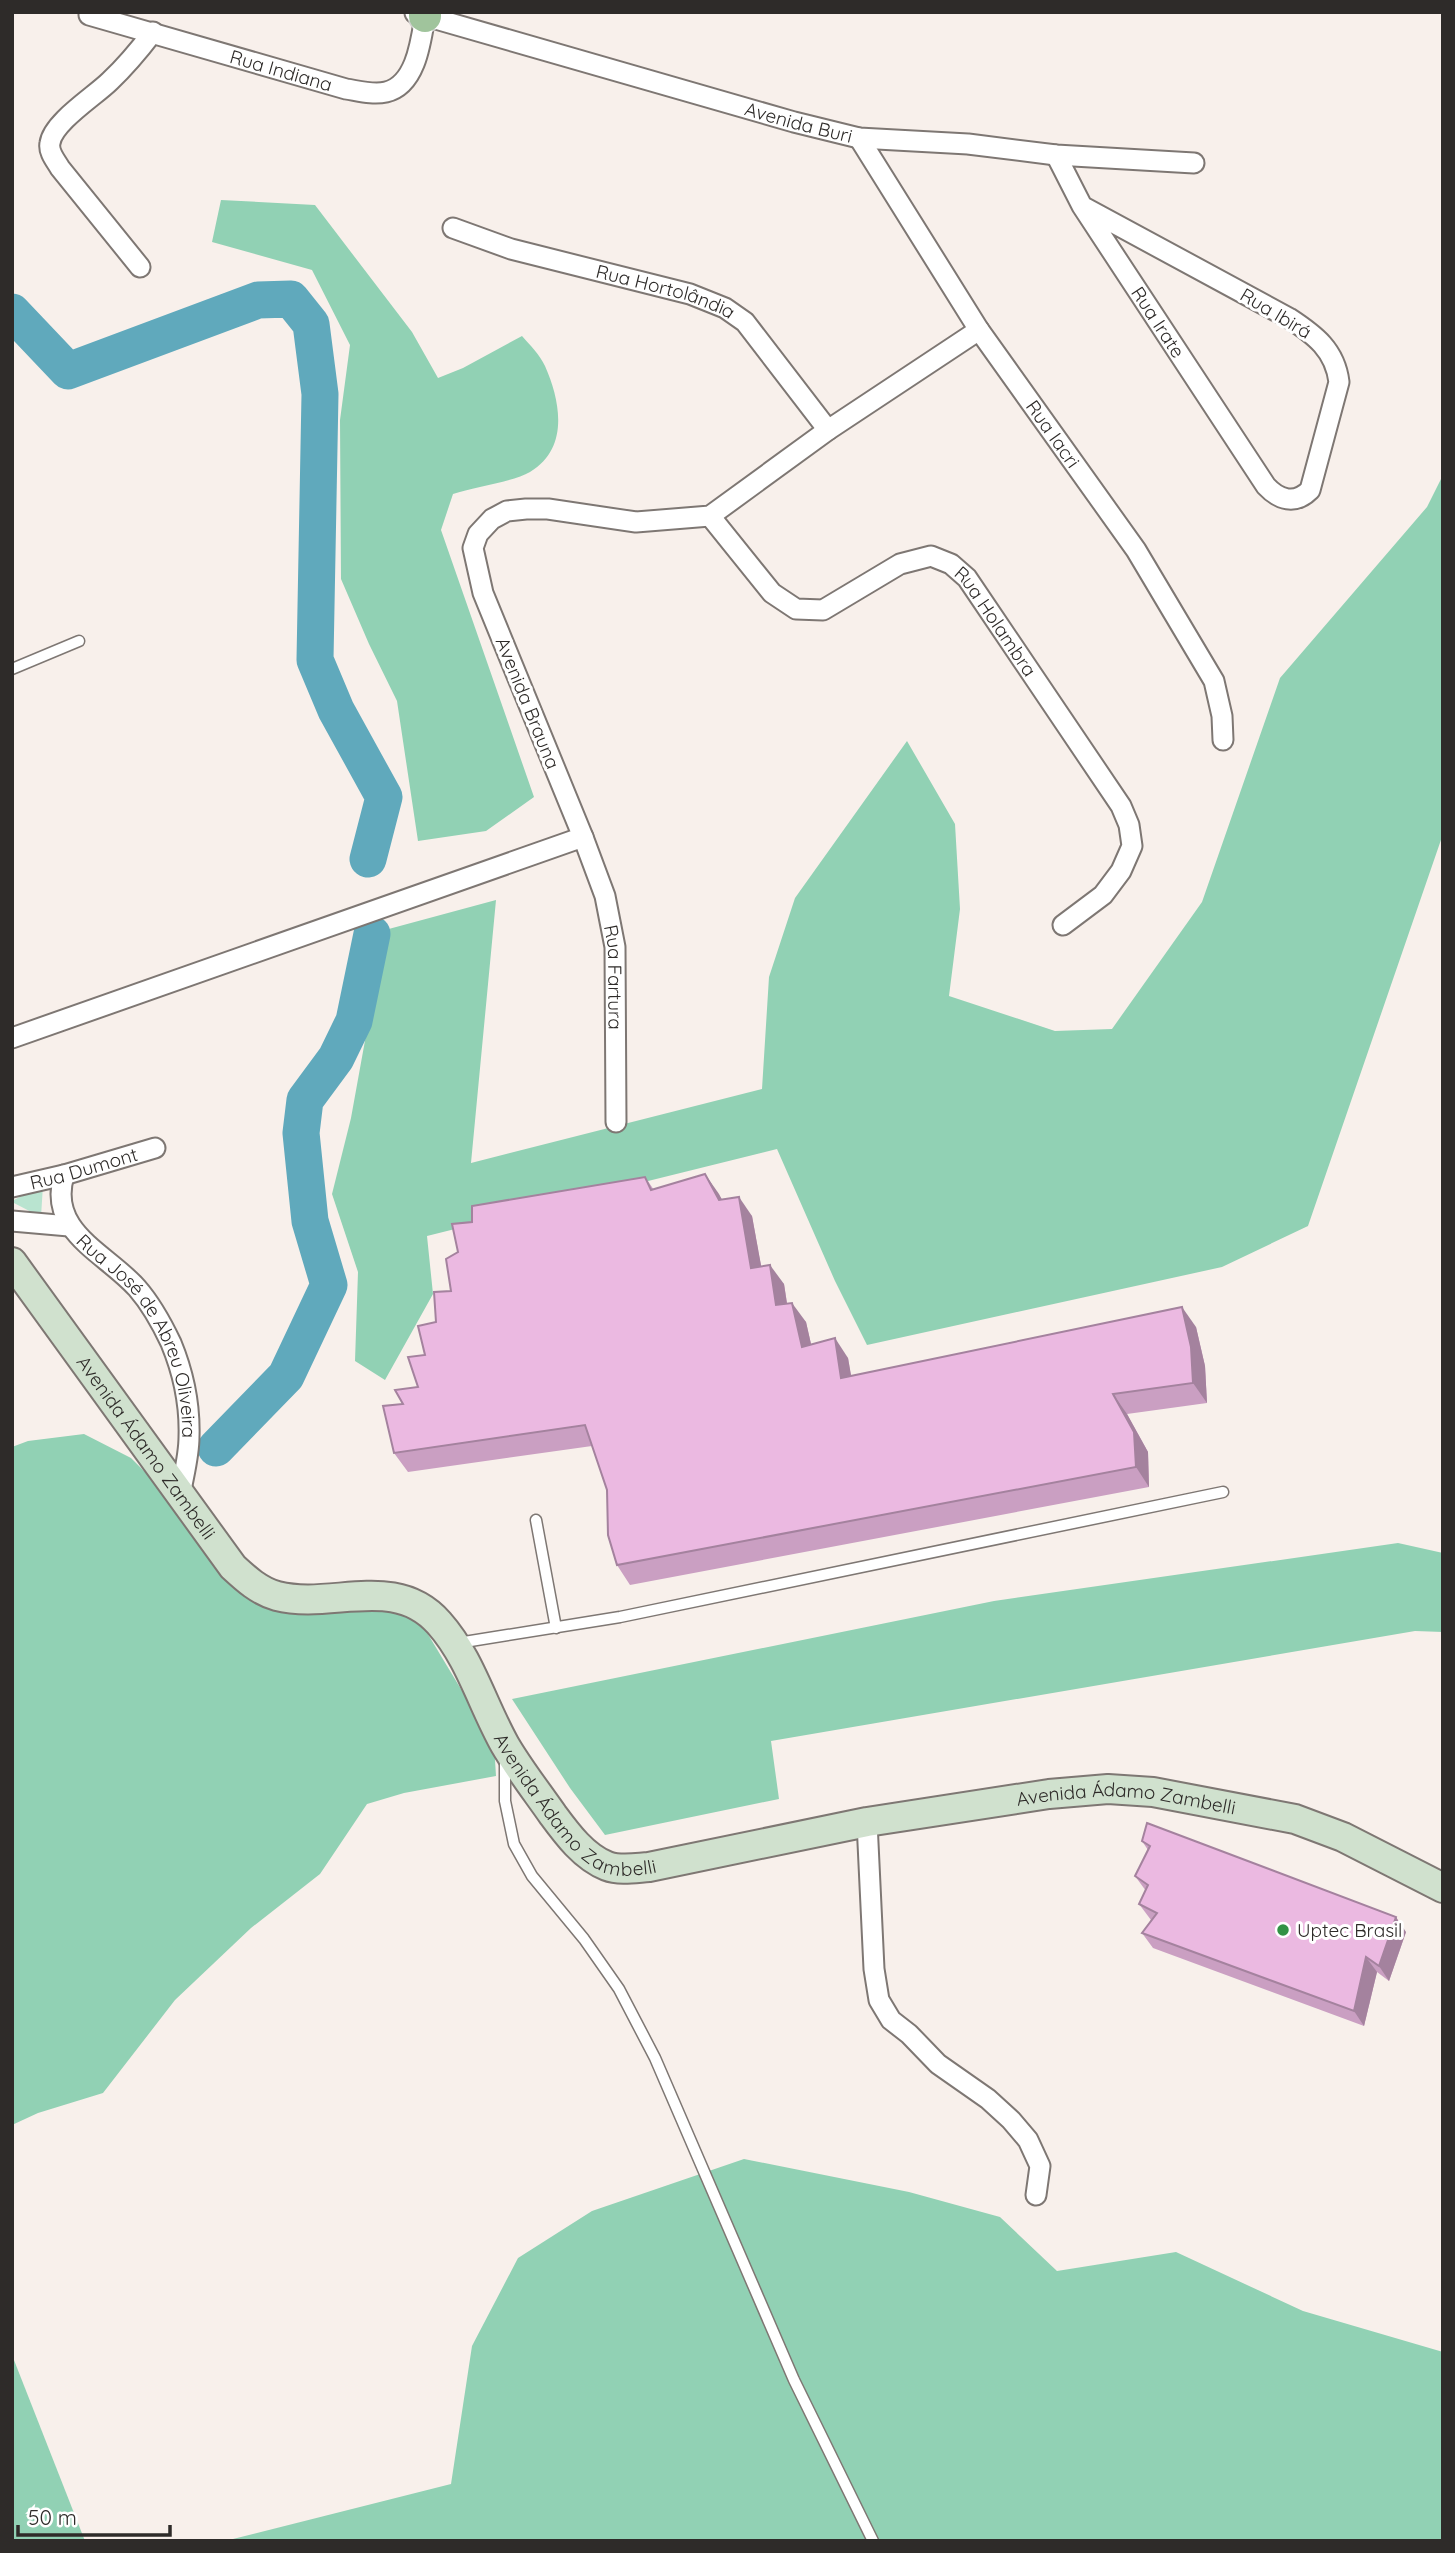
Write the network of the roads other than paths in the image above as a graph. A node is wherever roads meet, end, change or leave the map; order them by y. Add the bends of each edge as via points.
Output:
1 (422, 14) edge
2 (89, 15) dead end
3 (153, 32) junction
4 (859, 138) junction
5 (1056, 155) junction
6 (1194, 163) dead end
7 (1082, 206) junction
8 (453, 228) dead end
9 (140, 267) dead end
10 (979, 330) junction
11 (828, 430) junction
12 (1266, 486) joint
13 (710, 516) junction
14 (79, 641) dead end
15 (12, 670) edge
16 (1223, 740) dead end
17 (583, 837) junction
18 (1063, 925) dead end
19 (12, 1038) edge
20 (616, 1122) dead end
21 (155, 1148) dead end
22 (64, 1175) junction
23 (12, 1187) edge
24 (12, 1222) edge
25 (69, 1226) junction
26 (12, 1262) edge
27 (1223, 1492) dead end
28 (180, 1496) junction
29 (536, 1520) dead end
30 (556, 1628) junction
31 (456, 1643) junction
32 (505, 1744) junction
33 (867, 1822) junction
34 (1443, 1888) edge
35 (1036, 2195) dead end
36 (873, 2541) edge

1 - 3 street, Rua Indiana via 419,49 411,71 387,92 346,89
1 - 4 street, Avenida Buri
2 - 3 street, Rua Indiana
3 - 9 street via 108,83 67,117 49,144 60,168
4 - 5 street, Avenida Buri
4 - 10 street, Rua Iacri
5 - 6 street, Avenida Buri
5 - 7 street, Rua Irate
7 - 12 street, Rua Irate
7 - 12 street, Rua Ibirá via 1289,318 1330,352 1339,382 1310,490 1290,500 1275,496
8 - 11 street, Rua Hortolândia via 511,249 690,294 724,308 745,322
10 - 11 street
10 - 16 street, Rua Iacri via 1136,550 1194,645 1214,681
11 - 13 street
13 - 17 street, Avenida Brauna via 636,522 526,509 507,511 478,534 473,548 483,593
13 - 18 street, Rua Holambra via 772,593 796,609 823,610 900,564 931,556 951,564 967,578 1121,806 1129,825 1132,846 1121,871 1103,895
14 - 15 lane
17 - 19 street
17 - 20 street, Rua Fartura via 605,896 615,947
21 - 22 street, Rua Dumont
22 - 23 street, Rua Dumont
22 - 25 street, Rua José de Abreu Oliveira via 60,1201
24 - 25 street, Rua José de Abreu Oliveira
25 - 28 street, Rua José de Abreu Oliveira via 139,1289 171,1344 184,1383 188,1419
26 - 28 street, Avenida Ádamo Zambelli
27 - 30 lane
28 - 31 street, Avenida Ádamo Zambelli via 233,1567 262,1590 289,1598 373,1596 407,1601 420,1606
29 - 30 lane
30 - 31 lane
31 - 32 street, Avenida Ádamo Zambelli
32 - 33 street, Avenida Ádamo Zambelli via 577,1845 606,1866 619,1869 649,1867
32 - 36 lane via 505,1801 514,1844 532,1876 619,1989 660,2070 794,2380
33 - 34 street, Avenida Ádamo Zambelli via 1049,1794 1108,1789 1153,1792 1295,1819 1343,1837
33 - 35 street via 879,2000 891,2020 938,2064 988,2098 1028,2140 1040,2166

